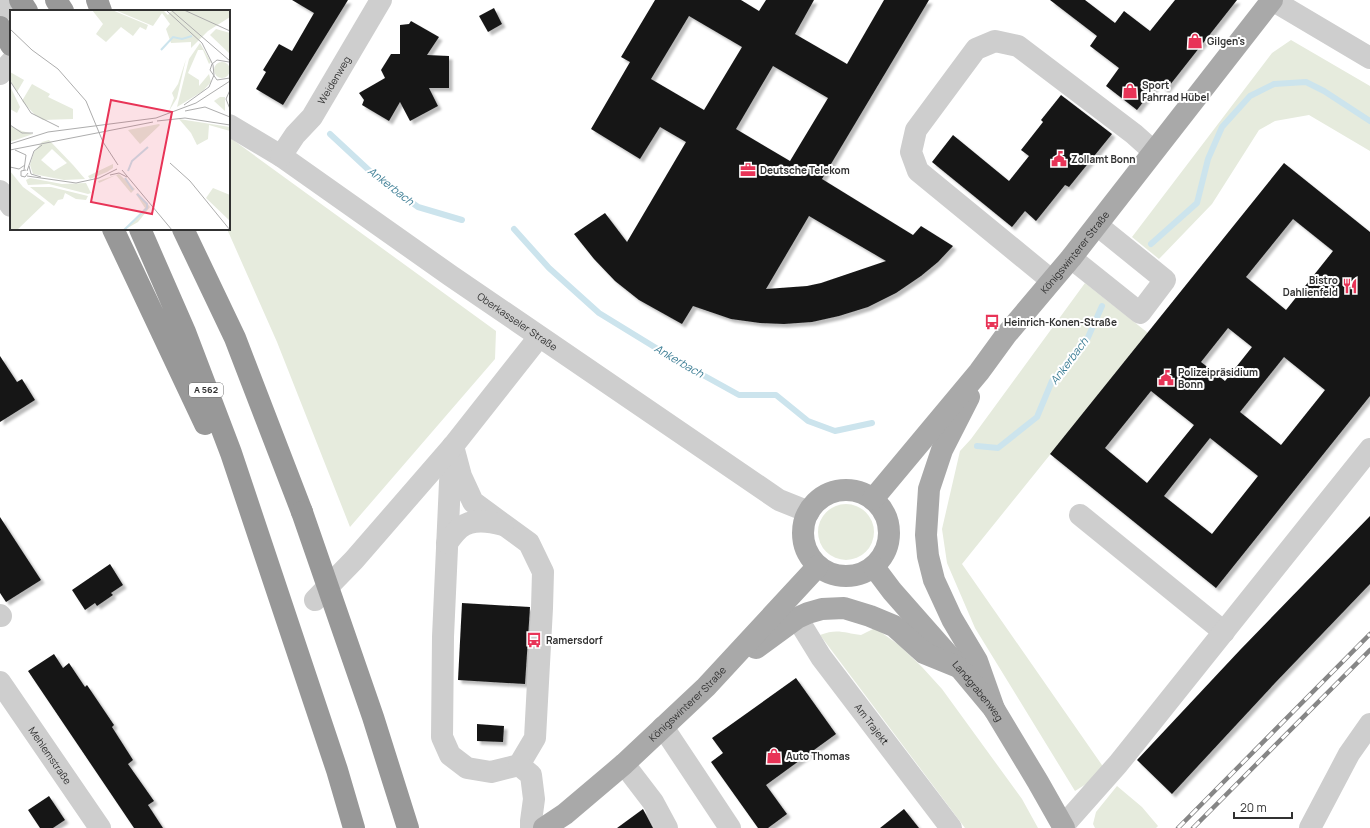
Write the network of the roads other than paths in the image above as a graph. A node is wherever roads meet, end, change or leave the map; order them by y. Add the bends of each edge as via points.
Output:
1 (20, 0) edge
2 (56, 0) edge
3 (64, 0) edge
4 (97, 0) edge
5 (381, 0) edge
6 (1272, 0) edge
7 (0, 6) edge
8 (15, 10) edge
9 (26, 10) edge
10 (57, 10) edge
11 (62, 10) edge
12 (101, 10) edge
13 (0, 28) edge
14 (10, 43) edge
15 (1370, 58) edge
16 (10, 63) edge
17 (0, 74) edge
18 (230, 126) edge
19 (1153, 151) junction
20 (281, 156) junction
21 (0, 191) edge
22 (10, 205) edge
23 (1096, 225) junction
24 (113, 230) edge
25 (140, 230) edge
26 (183, 230) edge
27 (1071, 258) junction
28 (1051, 280) junction
29 (539, 337) junction
30 (979, 372) junction
31 (453, 446) junction
32 (1370, 449) edge
33 (873, 499) junction
34 (809, 512) junction
35 (1080, 515) dead end
36 (508, 527) junction
37 (447, 543) junction
38 (265, 554) junction
39 (818, 566) junction
40 (874, 567) junction
41 (315, 600) dead end
42 (797, 618) junction
43 (1224, 632) junction
44 (959, 667) junction
45 (719, 674) junction
46 (2, 691) edge
47 (994, 709) junction
48 (1370, 724) edge
49 (663, 727) junction
50 (624, 764) junction
51 (519, 765) junction
52 (1064, 827) edge
53 (100, 828) edge
54 (354, 828) edge
55 (408, 828) edge
56 (531, 828) edge
57 (544, 828) edge
58 (667, 828) edge
59 (730, 828) edge
60 (951, 828) edge
61 (1310, 828) edge

1 - 9 highway
2 - 11 highway, bridge
3 - 10 street
4 - 12 highway
5 - 20 street, Weidenweg via 312,117 295,135
6 - 15 street
6 - 19 main road, Königswinterer Straße
7 - 8 street
13 - 14 highway
16 - 17 street
18 - 20 street, Oberkasseler Straße
19 - 23 main road, Königswinterer Straße
19 - 28 street via 1018,46 995,41 976,49 916,130 911,152 918,171
20 - 29 street, Oberkasseler Straße
21 - 22 street
23 - 27 main road, Königswinterer Straße
23 - 27 street via 1166,280 1140,313
24 - 38 highway
25 - 38 highway, A 562 via 185,332 231,453
26 - 55 highway, bridge via 234,338 302,512 373,717
27 - 28 main road, Königswinterer Straße
28 - 30 main road, Königswinterer Straße
29 - 31 street
29 - 34 street, Oberkasseler Straße via 779,500
30 - 33 main road, Königswinterer Straße
30 - 47 main road via 965,407 942,450 929,489 926,535 934,580 952,619 977,661
31 - 36 street via 461,476 473,502
31 - 37 street
31 - 41 street via 354,560
32 - 43 street
33 - 34 main road via 854,491 833,492 823,497
33 - 40 main road via 881,507 889,527 887,549
34 - 39 main road via 804,526 804,541 811,559
35 - 43 street
36 - 37 street via 488,521 473,522 460,527
36 - 51 street via 529,543 543,572 535,738
37 - 51 street via 442,736 450,755 467,768 491,772
38 - 54 highway, A 562
39 - 40 main road via 831,574 846,577 856,576
39 - 45 main road, Königswinterer Straße
40 - 44 main road, Landgrabenweg
42 - 44 main road via 822,609 844,608 894,626 924,653
42 - 45 main road
42 - 60 street, Am Trajekt via 821,658
43 - 52 street
44 - 47 main road, Landgrabenweg
45 - 49 main road, Königswinterer Straße
46 - 53 street, Mehlemstraße via 57,764
47 - 52 main road, Landgrabenweg
48 - 61 street via 1349,754
49 - 50 main road, Königswinterer Straße
49 - 59 street
50 - 57 main road, Königswinterer Straße via 565,814
50 - 58 street via 653,802
51 - 56 street via 531,775 534,799

